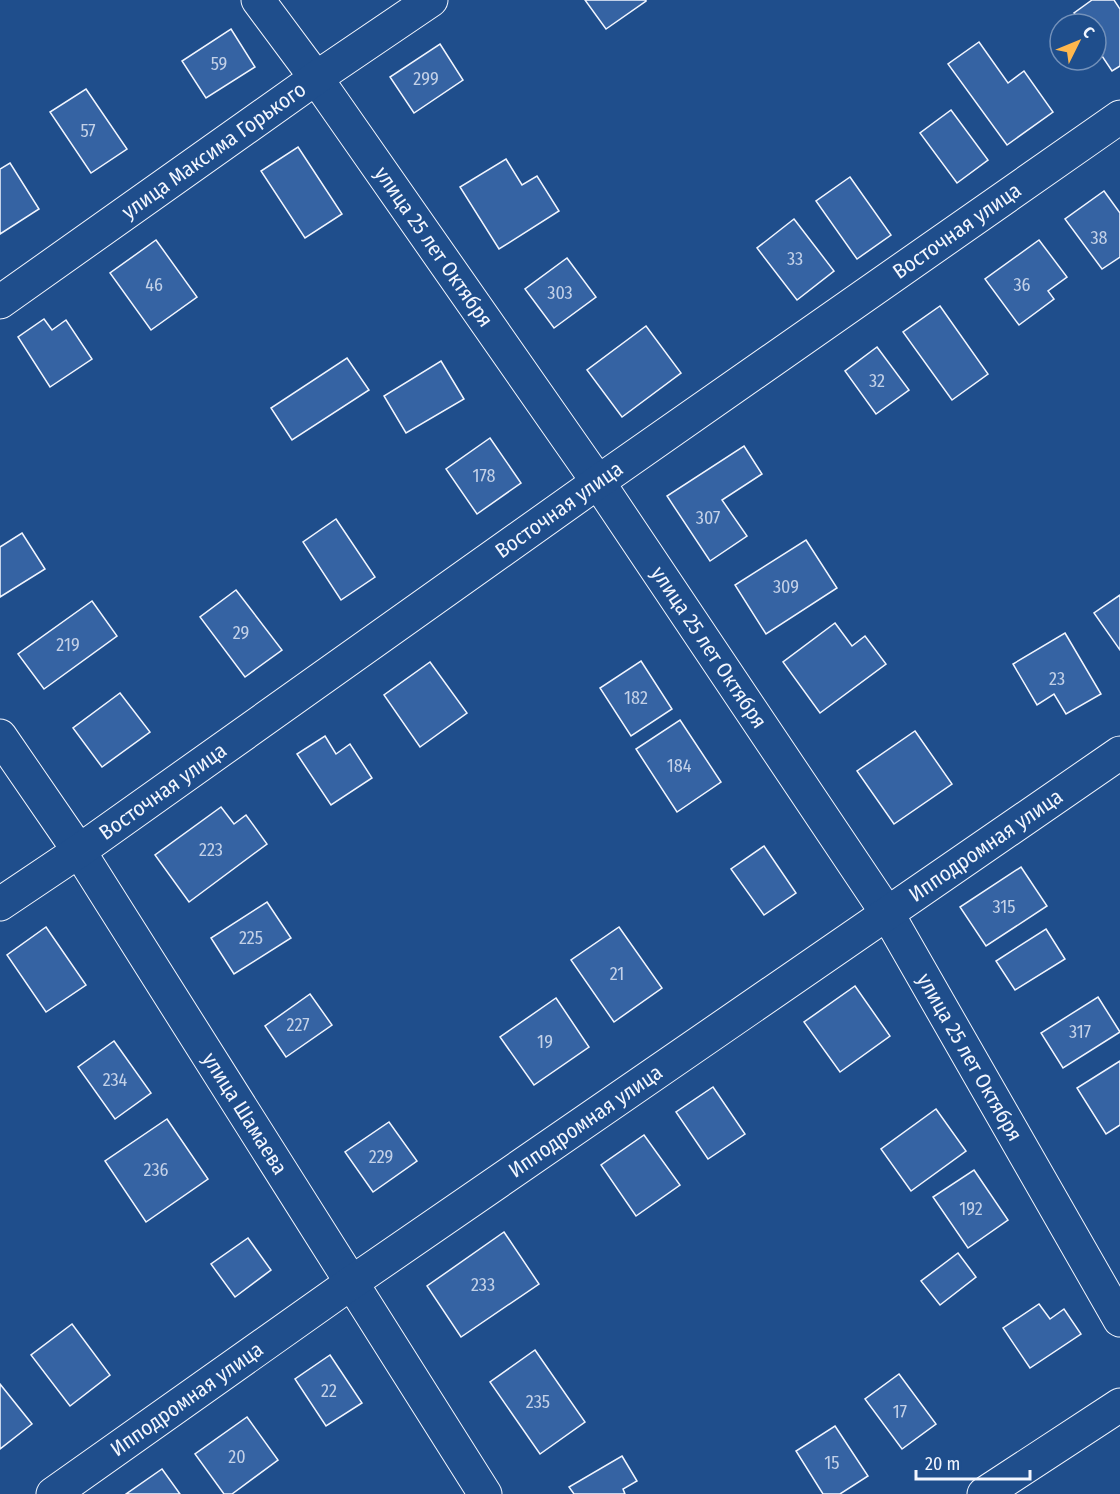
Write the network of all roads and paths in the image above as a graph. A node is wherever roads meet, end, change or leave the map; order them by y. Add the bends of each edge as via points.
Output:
1 (258, 0) edge
2 (431, 0) edge
3 (316, 78) junction
4 (1120, 117) edge
5 (0, 302) edge
6 (598, 482) junction
7 (0, 736) edge
8 (1120, 753) edge
9 (79, 851) junction
10 (0, 904) edge
11 (887, 913) junction
12 (351, 1283) junction
13 (1120, 1320) edge
14 (1120, 1405) edge
15 (53, 1494) edge
16 (485, 1494) edge
17 (984, 1494) edge

1 - 3 street, улица 25 лет Октября
2 - 3 street, улица Максима Горького
3 - 5 street, улица Максима Горького
3 - 6 street, улица 25 лет Октября
4 - 6 street, Восточная улица
6 - 9 street, Восточная улица
6 - 11 street, улица 25 лет Октября
7 - 9 street, улица Шамаева
8 - 11 street, Ипподромная улица
9 - 10 street, Восточная улица
9 - 12 street, улица Шамаева
11 - 12 street, Ипподромная улица
11 - 13 street, улица 25 лет Октября
12 - 15 street, Ипподромная улица
12 - 16 street, улица Шамаева
14 - 17 street

